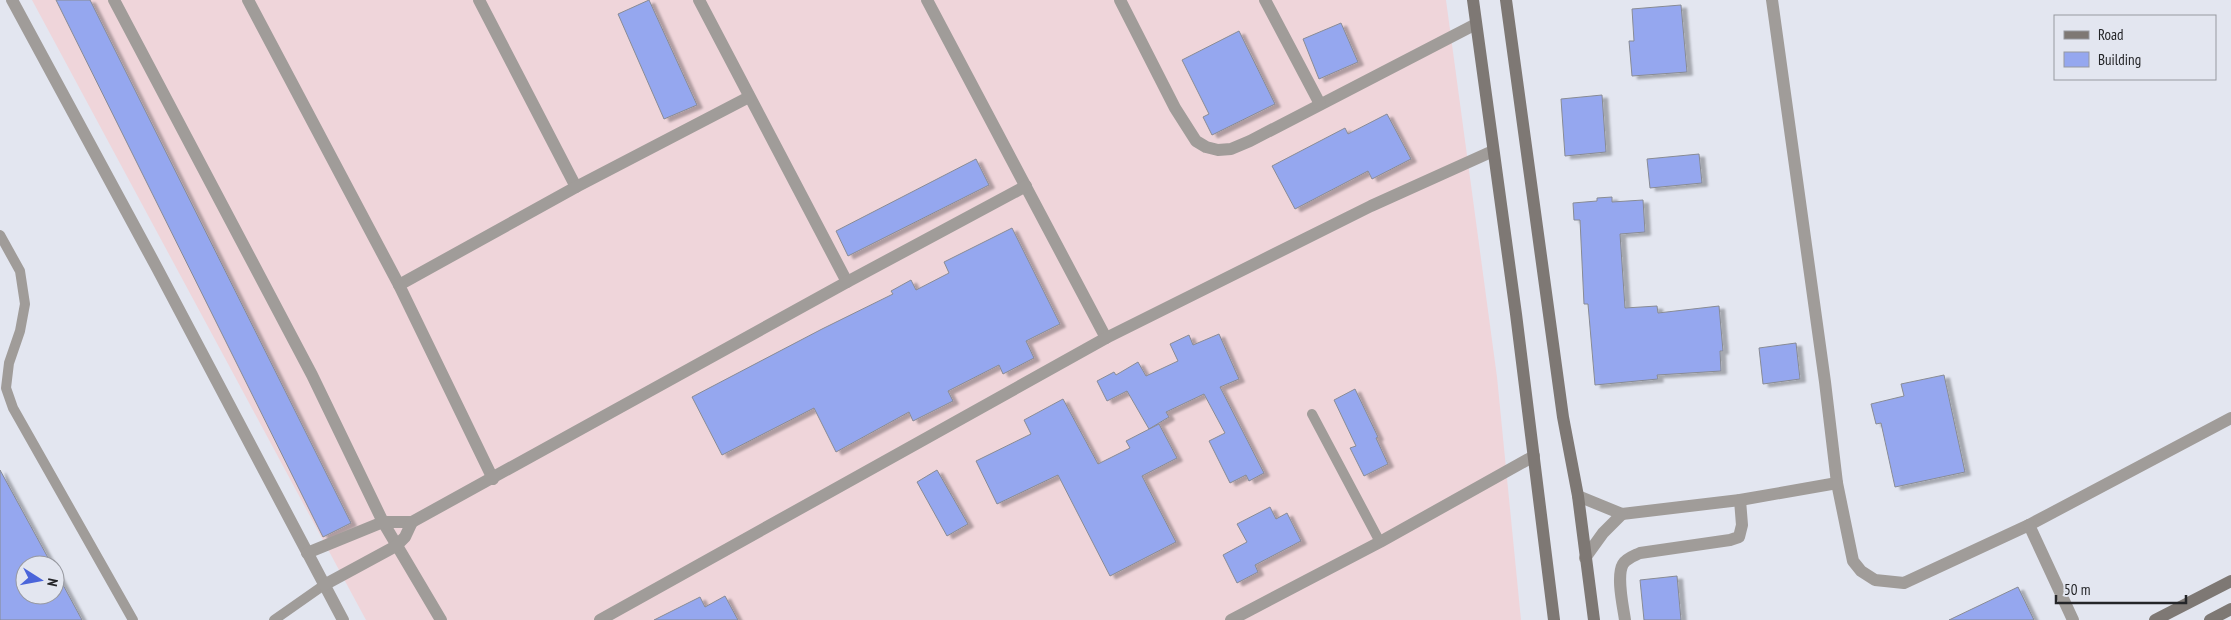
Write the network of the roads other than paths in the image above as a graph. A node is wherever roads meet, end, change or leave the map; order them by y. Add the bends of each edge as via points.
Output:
1 (12, 0) edge
2 (114, 0) edge
3 (248, 0) edge
4 (479, 0) edge
5 (699, 0) edge
6 (927, 0) edge
7 (1120, 0) edge
8 (1265, 0) edge
9 (1473, 0) edge
10 (1506, 0) edge
11 (1772, 0) edge
12 (1476, 24) junction
13 (748, 97) junction
14 (1320, 104) junction
15 (1493, 151) junction
16 (1026, 186) junction
17 (576, 187) junction
18 (0, 236) edge
19 (847, 282) junction
20 (399, 285) junction
21 (1106, 338) junction
22 (1312, 414) dead end
23 (2231, 418) edge
24 (1534, 456) junction
25 (493, 479) junction
26 (1837, 483) junction
27 (1578, 496) junction
28 (1740, 500) junction
29 (1622, 514) junction
30 (383, 522) junction
31 (412, 522) junction
32 (2029, 525) junction
33 (1380, 542) junction
34 (396, 546) junction
35 (307, 553) junction
36 (1585, 558) junction
37 (2231, 581) edge
38 (324, 585) junction
39 (2231, 609) edge
40 (133, 620) edge
41 (274, 620) edge
42 (343, 620) edge
43 (441, 620) edge
44 (600, 620) edge
45 (1232, 620) edge
46 (1554, 620) edge
47 (1594, 620) edge
48 (1625, 620) edge
49 (2074, 620) edge
50 (2155, 620) edge
51 (2210, 620) edge

1 - 35 street
2 - 30 street via 312,375
3 - 20 street
4 - 17 street
5 - 13 street
6 - 16 street
7 - 14 street via 1175,108 1196,141 1206,147 1231,149
8 - 14 street
9 - 12 street
10 - 27 street via 1563,417
11 - 26 street
12 - 14 street
12 - 15 street
13 - 17 street
13 - 19 street
15 - 21 street via 1371,206
15 - 24 street
16 - 19 street
16 - 21 street
17 - 20 street
18 - 40 lane via 20,271 25,304 9,363 6,388 12,408
19 - 25 street
20 - 25 street
21 - 44 street
22 - 33 lane
23 - 32 street
24 - 33 street
24 - 46 street
25 - 31 street
26 - 28 street
26 - 32 street via 1853,561 1861,571 1876,580 1904,583
27 - 29 street
27 - 36 street
28 - 29 street
28 - 48 street via 1742,525 1739,537 1630,557 1620,574
29 - 36 street via 1602,533
30 - 31 street
30 - 34 street
30 - 35 street
31 - 34 street
32 - 49 street
33 - 45 street
34 - 38 street
34 - 43 street
35 - 38 street
36 - 47 street
37 - 50 street
38 - 41 lane
38 - 42 street
39 - 51 street

